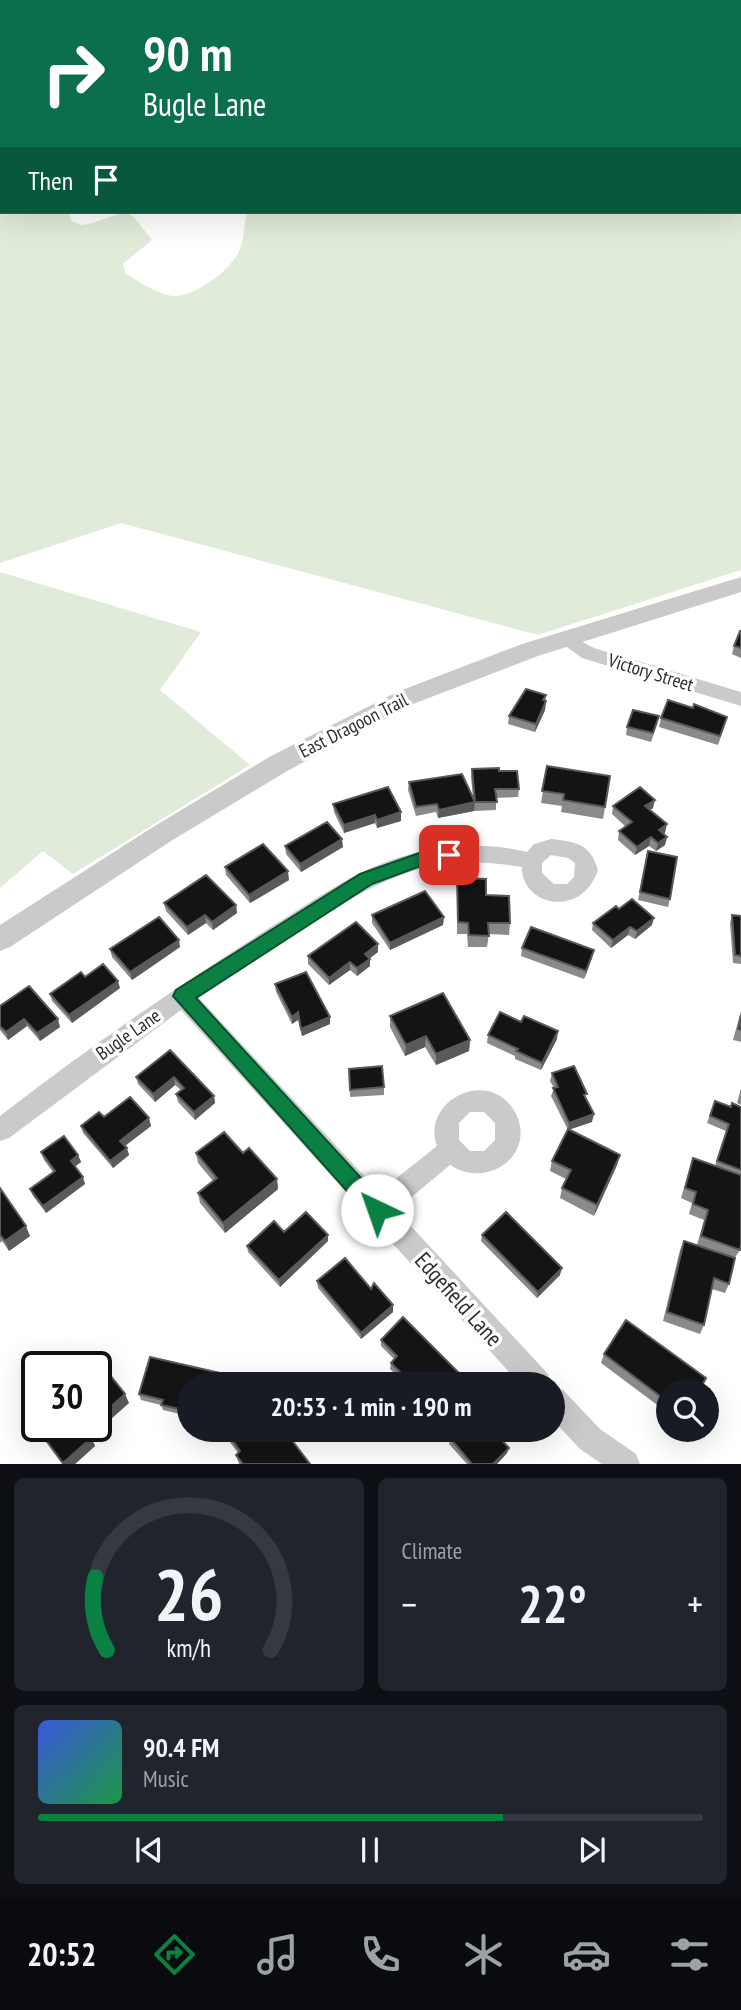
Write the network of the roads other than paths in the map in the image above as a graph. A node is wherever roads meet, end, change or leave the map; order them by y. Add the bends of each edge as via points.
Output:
1 (741, 583) edge
2 (565, 639) junction
3 (741, 699) edge
4 (531, 861) dead end
5 (0, 939) edge
6 (183, 996) junction
7 (0, 1130) edge
8 (450, 1150) dead end
9 (377, 1210) junction
10 (527, 1372) edge
11 (565, 1412) edge
12 (626, 1464) edge

1 - 2 street, East Dragoon Trail
2 - 3 street, Victory Street via 588,653
2 - 5 street, East Dragoon Trail via 424,690 331,734 162,834
4 - 6 street, Bugle Lane via 510,855 449,855 393,868 366,879
6 - 7 street, Bugle Lane
6 - 9 street, Edgefield Lane
8 - 9 street
9 - 10 street, Edgefield Lane
11 - 12 street

